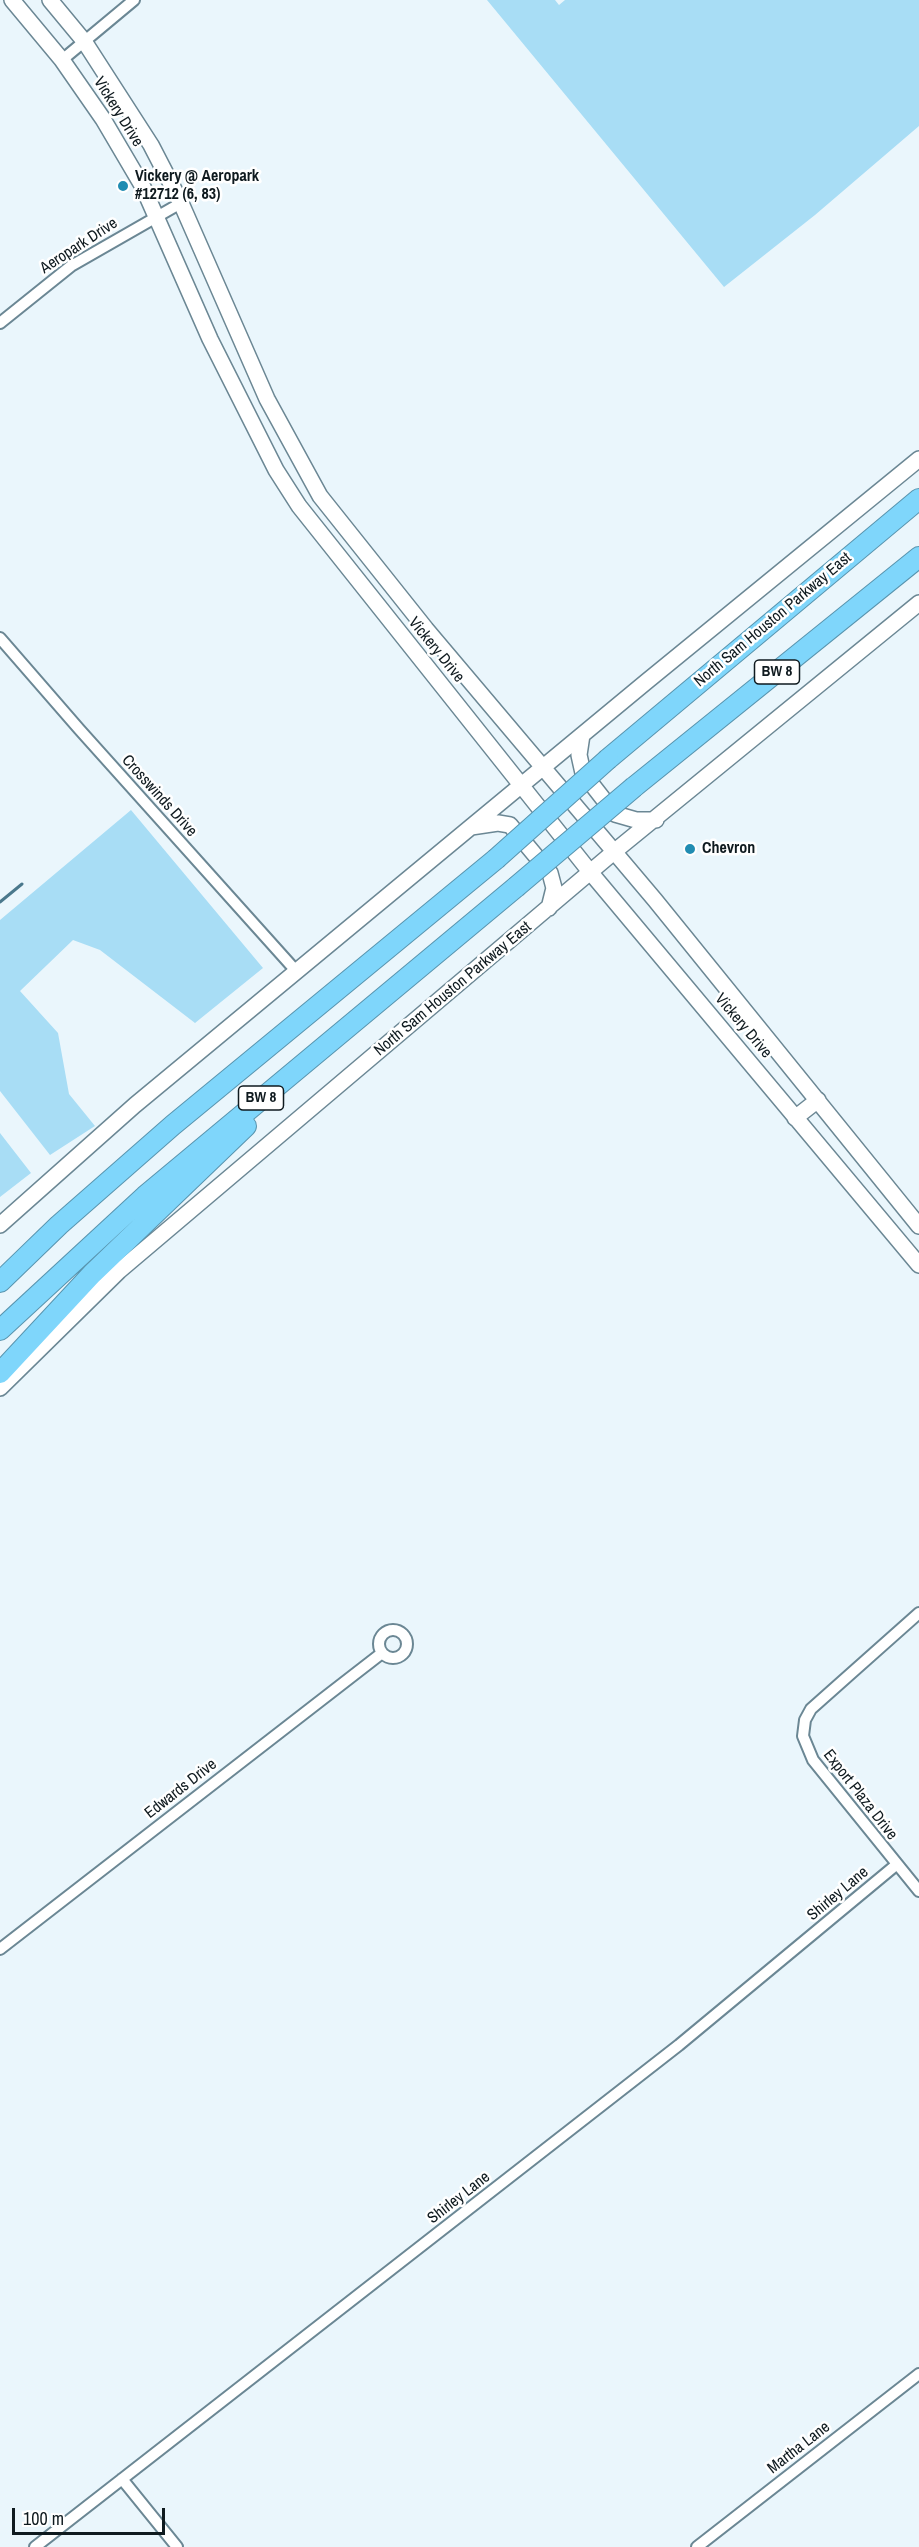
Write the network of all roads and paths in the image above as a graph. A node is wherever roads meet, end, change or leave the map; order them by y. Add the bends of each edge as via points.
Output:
1 (12, 0) edge
2 (50, 0) edge
3 (134, 0) edge
4 (84, 40) junction
5 (62, 60) junction
6 (181, 203) junction
7 (156, 216) junction
8 (0, 323) edge
9 (267, 399) junction
10 (246, 409) junction
11 (919, 459) edge
12 (919, 494) edge
13 (919, 499) edge
14 (919, 557) edge
15 (811, 589) junction
16 (919, 603) edge
17 (426, 629) junction
18 (0, 638) edge
19 (407, 643) junction
20 (582, 735) junction
21 (542, 768) junction
22 (522, 786) junction
23 (656, 820) junction
24 (469, 828) junction
25 (615, 851) junction
26 (591, 873) junction
27 (549, 908) junction
28 (297, 972) junction
29 (351, 1023) junction
30 (818, 1100) junction
31 (795, 1118) junction
32 (916, 1223) edge
33 (0, 1225) edge
34 (894, 1236) junction
35 (919, 1265) edge
36 (0, 1280) edge
37 (0, 1330) edge
38 (0, 1373) edge
39 (0, 1389) edge
40 (919, 1613) edge
41 (382, 1653) dead end
42 (896, 1865) junction
43 (919, 1891) edge
44 (0, 1949) edge
45 (919, 2374) edge
46 (122, 2479) junction
47 (35, 2547) edge
48 (177, 2547) edge
49 (697, 2547) edge

1 - 5 main road, Vickery Drive
2 - 4 main road, Vickery Drive
3 - 4 street
4 - 5 street
4 - 6 main road, Vickery Drive via 151,145
5 - 7 main road, Vickery Drive via 104,119
6 - 7 street, Aeropark Drive
6 - 9 main road, Vickery Drive
7 - 8 street, Aeropark Drive via 71,266
7 - 10 main road, Vickery Drive via 210,339
9 - 10 main road
9 - 17 main road, Vickery Drive via 320,496
10 - 19 main road, Vickery Drive via 299,506
11 - 20 main road, North Sam Houston Parkway East
12 - 15 highway
13 - 15 highway, North Sam Houston Parkway East / BW 8
14 - 29 highway, BW 8, bridge
15 - 36 highway, North Sam Houston Parkway East / BW 8, bridge via 608,759 496,859 180,1119
16 - 23 main road, North Sam Houston Parkway East
17 - 19 main road
17 - 21 main road, Vickery Drive
18 - 28 street, Crosswinds Drive
19 - 22 main road, Vickery Drive
20 - 21 main road, North Sam Houston Parkway East
20 - 23 main road via 579,755 583,773 615,814
21 - 22 main road, North Sam Houston Parkway East
21 - 25 main road, Vickery Drive
22 - 24 main road, North Sam Houston Parkway East
22 - 26 main road, Vickery Drive
23 - 25 main road, North Sam Houston Parkway East
24 - 27 main road via 510,825 550,873 554,888
24 - 28 main road, North Sam Houston Parkway East
25 - 26 main road, North Sam Houston Parkway East
25 - 30 main road, Vickery Drive
26 - 27 main road, North Sam Houston Parkway East
26 - 31 main road, Vickery Drive
27 - 39 main road, North Sam Houston Parkway East via 118,1271
28 - 33 main road, North Sam Houston Parkway East via 135,1105
29 - 37 highway, BW 8 via 133,1206
29 - 38 highway via 92,1275
30 - 31 main road
30 - 32 main road, Vickery Drive
31 - 34 main road, Vickery Drive
32 - 34 main road
34 - 35 main road, Vickery Drive
40 - 42 street, Export Plaza Drive via 811,1709 803,1736 813,1760
41 - 44 street, Edwards Drive
42 - 43 street, Export Plaza Drive
42 - 46 street, Shirley Lane via 692,2035
45 - 49 street, Martha Lane
46 - 47 street, Shirley Lane
46 - 48 street

